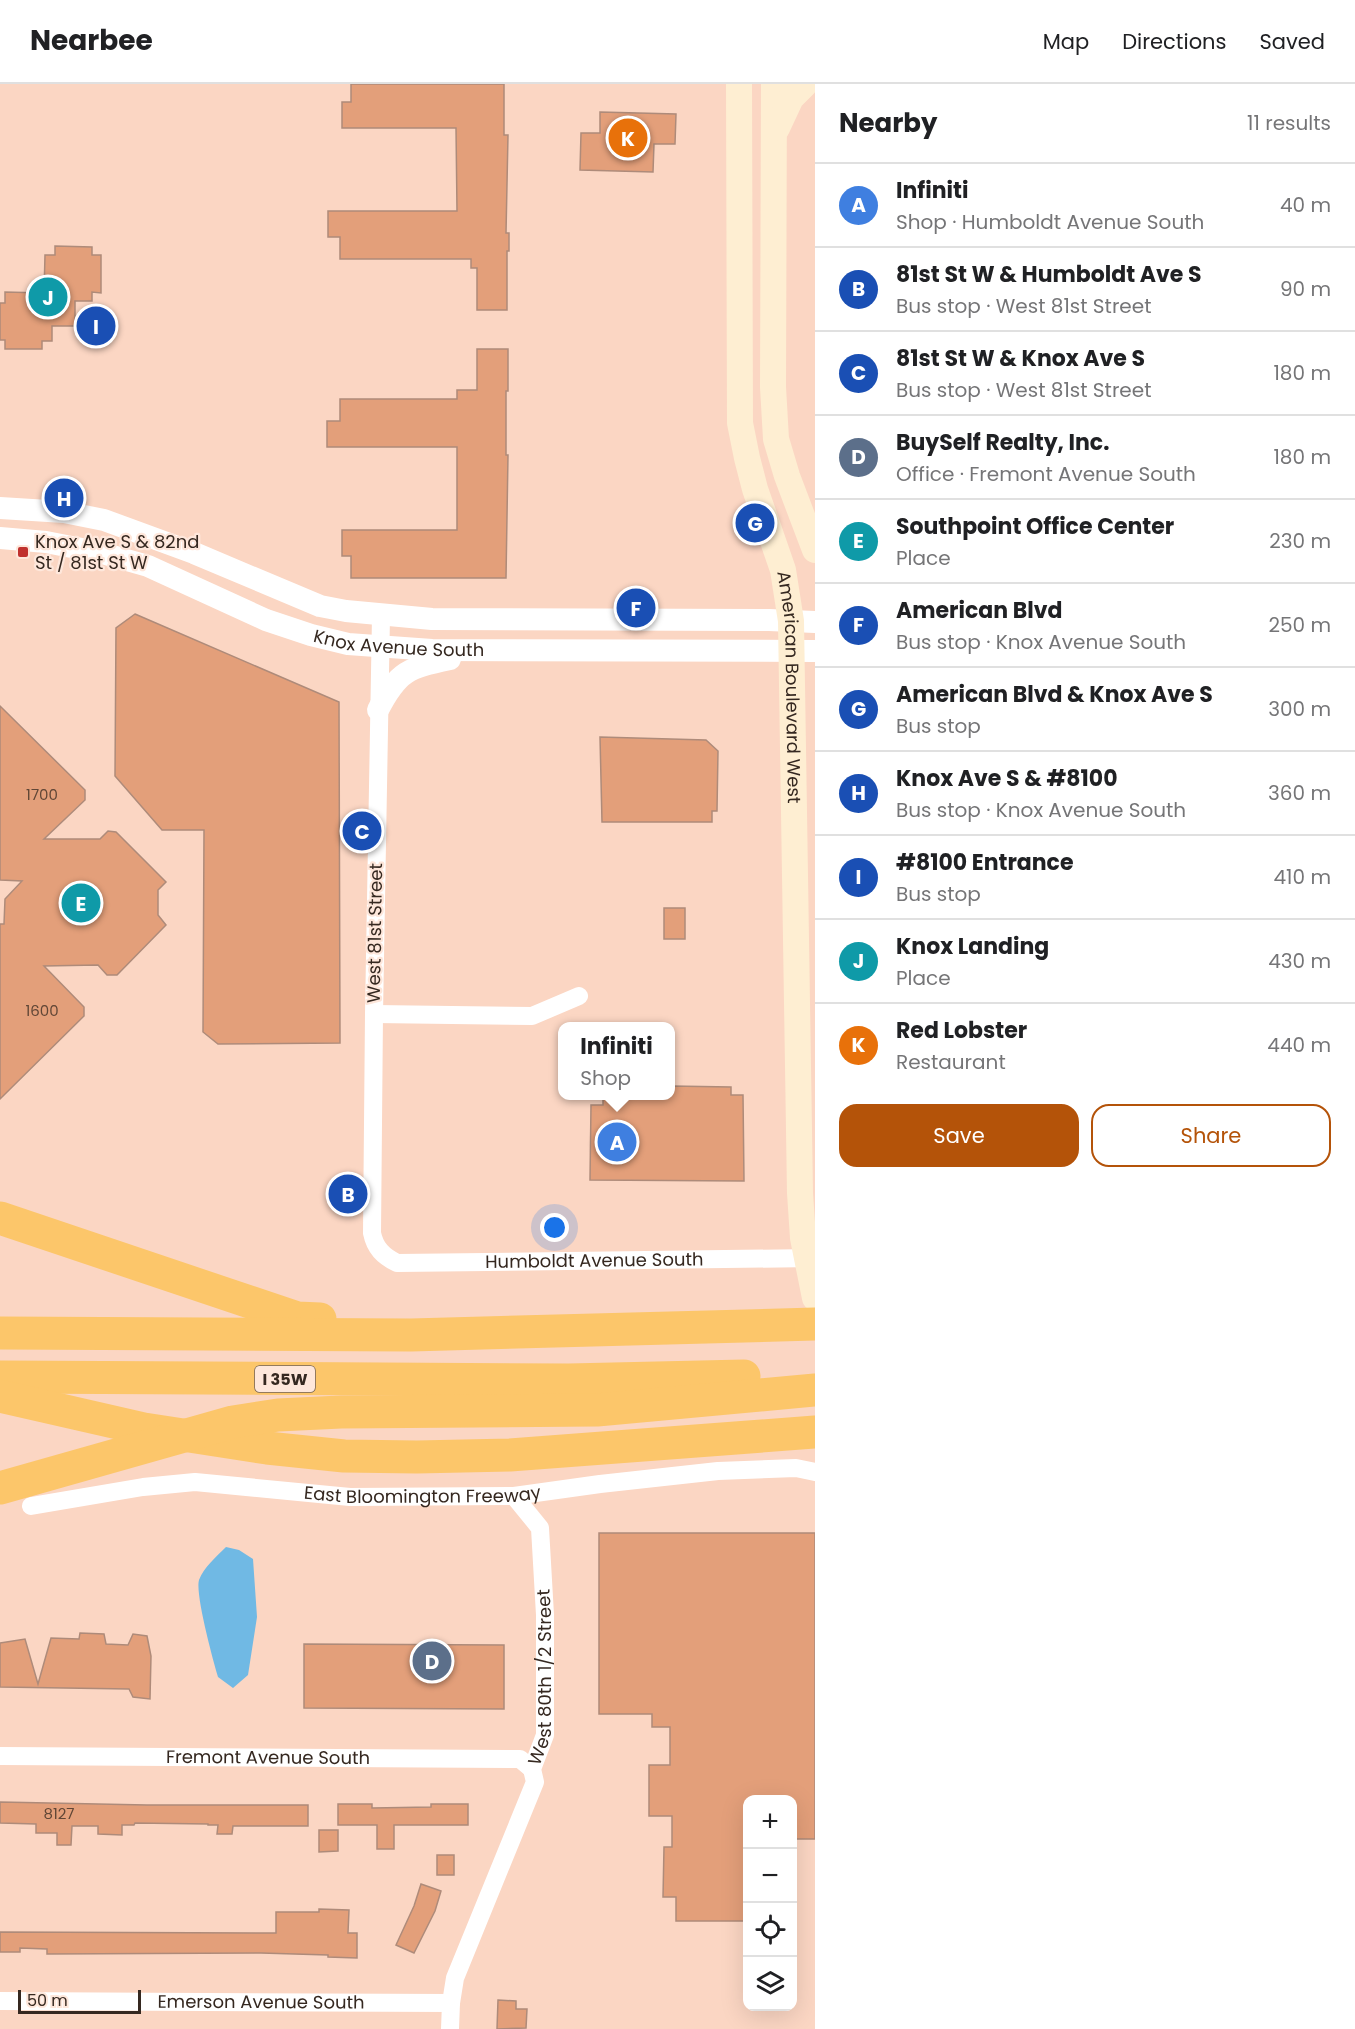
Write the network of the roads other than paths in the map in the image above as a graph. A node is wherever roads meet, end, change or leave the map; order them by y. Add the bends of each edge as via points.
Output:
1 (739, 84) edge
2 (774, 84) edge
3 (805, 84) edge
4 (774, 136) junction
5 (3, 507) edge
6 (4, 538) edge
7 (815, 550) edge
8 (381, 616) junction
9 (803, 622) edge
10 (380, 647) junction
11 (488, 650) junction
12 (804, 652) edge
13 (378, 711) junction
14 (805, 857) edge
15 (579, 996) dead end
16 (374, 1014) junction
17 (0, 1218) edge
18 (379, 1250) joint
19 (815, 1258) edge
20 (815, 1298) edge
21 (815, 1324) edge
22 (565, 1331) junction
23 (0, 1333) edge
24 (815, 1374) edge
25 (0, 1377) edge
26 (815, 1390) edge
27 (0, 1396) edge
28 (815, 1432) edge
29 (815, 1472) edge
30 (0, 1488) edge
31 (514, 1496) junction
32 (31, 1506) dead end
33 (0, 1756) edge
34 (532, 1769) junction
35 (0, 2001) edge
36 (451, 2003) junction
37 (450, 2029) edge

1 - 9 main road, American Boulevard West via 740,423 755,489
2 - 4 main road
3 - 4 main road via 791,98
4 - 7 main road via 776,440
5 - 8 street, Knox Avenue South via 104,520 320,606
6 - 10 street, Knox Avenue South via 102,552 148,566 266,620 348,644
8 - 9 street, Knox Avenue South
8 - 10 street, West 81st Street
9 - 12 main road, American Boulevard West
10 - 11 street, Knox Avenue South
10 - 13 street, West 81st Street
11 - 12 street, Knox Avenue South
11 - 13 street via 408,671 389,688
12 - 14 main road, American Boulevard West
13 - 16 street, West 81st Street
14 - 20 main road, American Boulevard West via 800,1193 803,1238
15 - 16 street via 532,1016
16 - 18 street, West 81st Street via 372,1233
17 - 22 highway via 297,1318
18 - 19 street, Humboldt Avenue South via 397,1263
21 - 22 highway
22 - 23 highway via 411,1335
24 - 25 highway, I 35W via 569,1380
26 - 30 highway via 597,1410 278,1415 233,1422
27 - 28 highway via 144,1429 344,1456 510,1455
29 - 31 street, East Bloomington Freeway via 796,1468 718,1471
31 - 32 street, East Bloomington Freeway via 350,1497 195,1482
31 - 34 street, West 80th 1/2 Street via 540,1528 545,1735
33 - 34 street, Fremont Avenue South via 520,1759
34 - 36 street, West 80th 1/2 Street via 535,1782 455,1978
35 - 36 street, Emerson Avenue South
36 - 37 street, West 80th 1/2 Street

